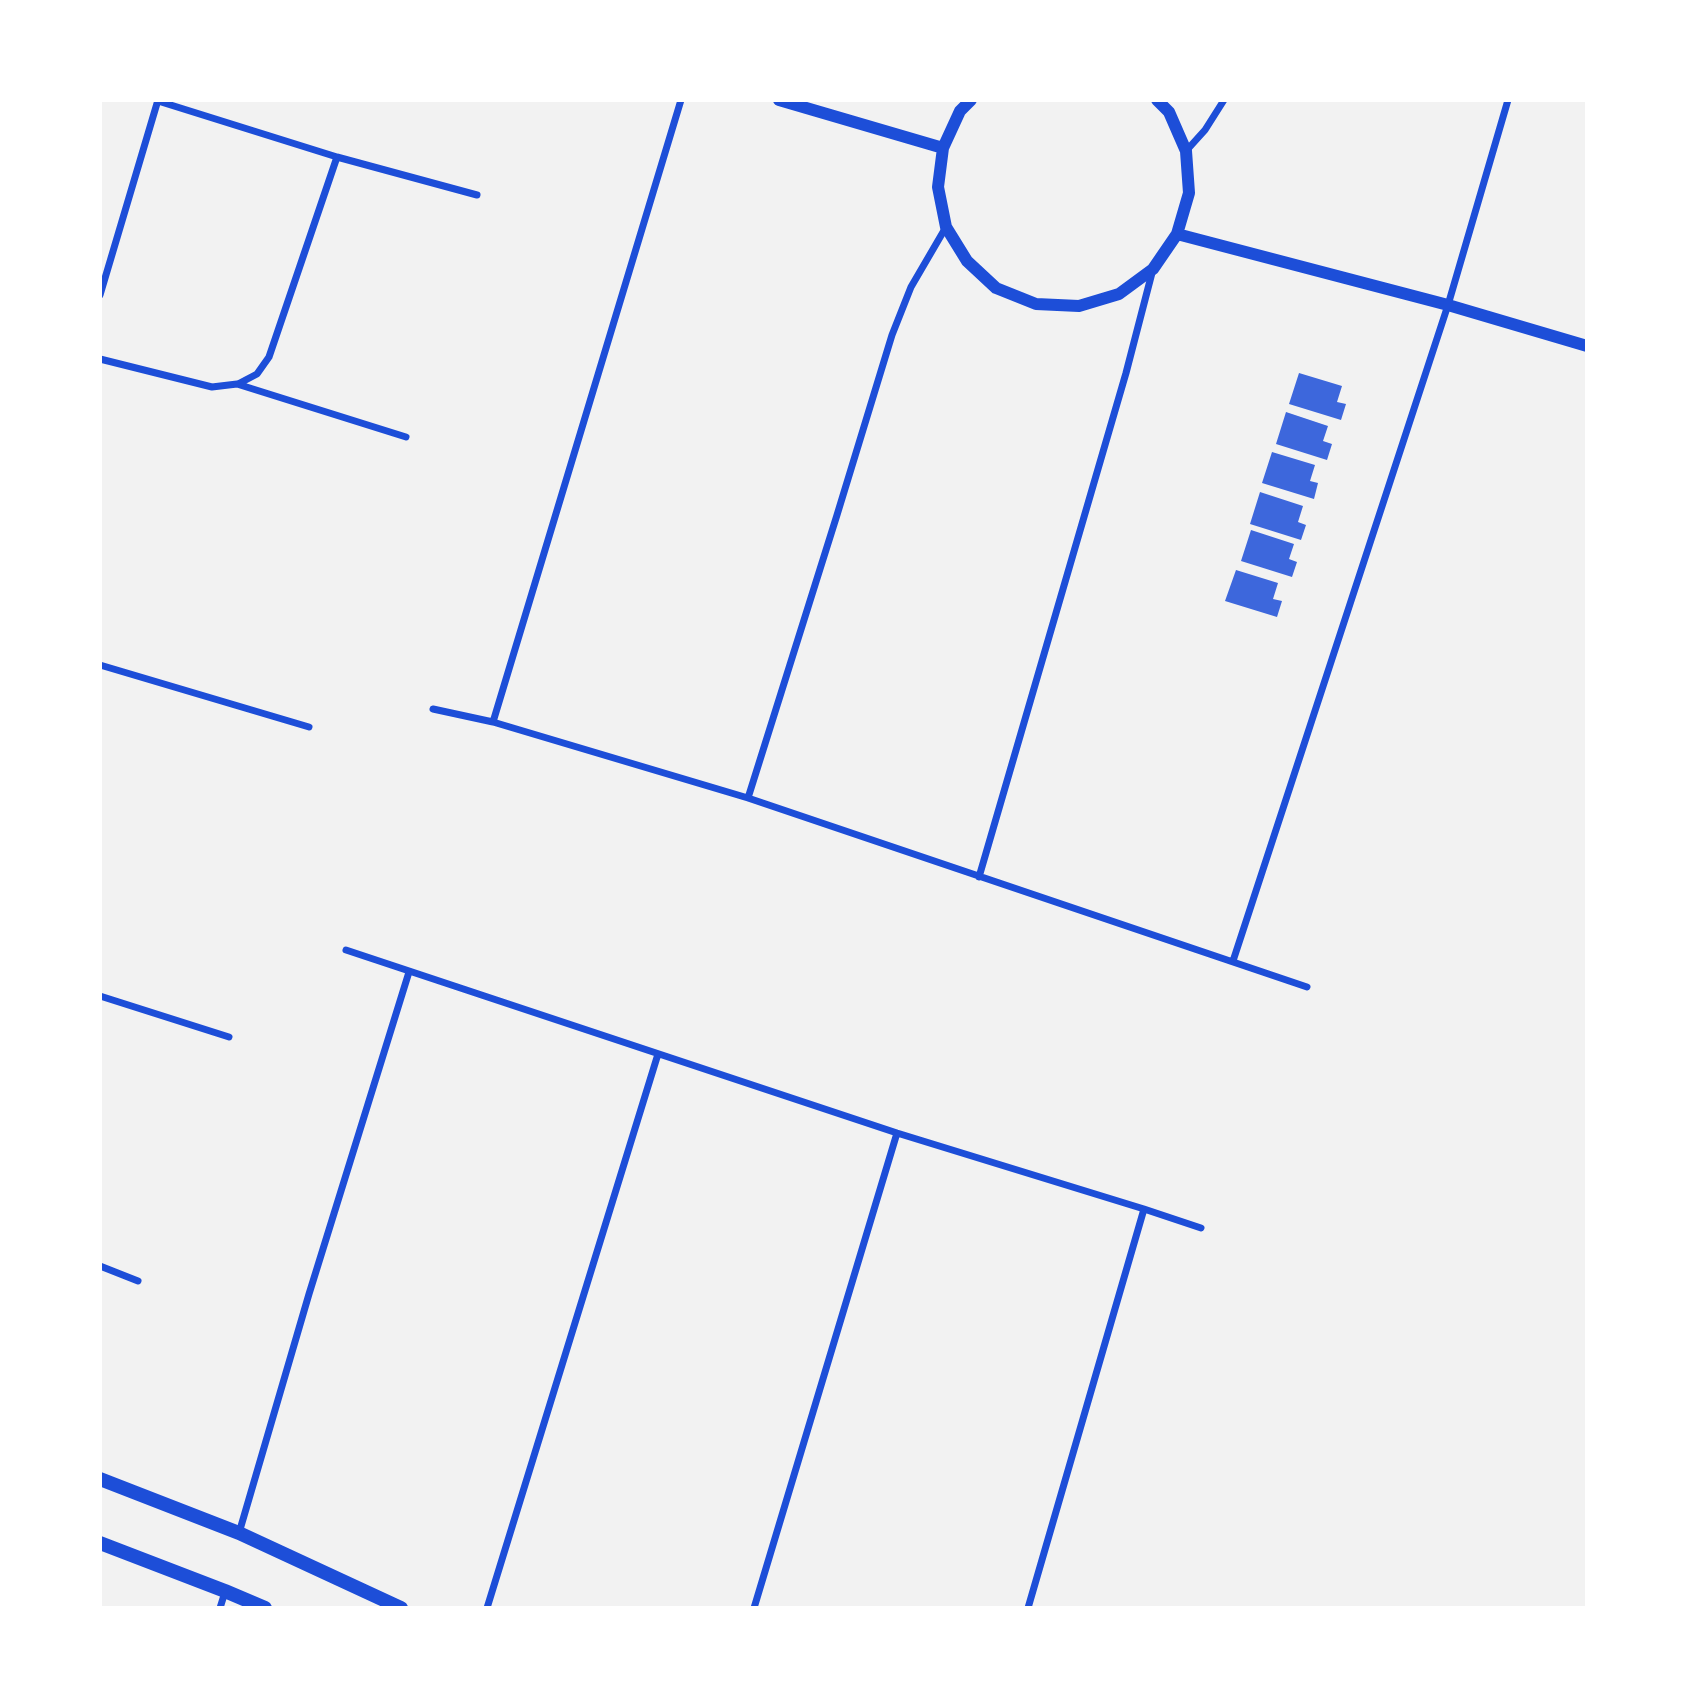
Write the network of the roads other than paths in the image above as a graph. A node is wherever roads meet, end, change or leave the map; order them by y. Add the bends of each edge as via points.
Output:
1 (681, 100) edge
2 (779, 100) edge
3 (971, 100) edge
4 (1157, 100) edge
5 (1224, 100) edge
6 (1508, 100) edge
7 (158, 101) edge
8 (943, 148) junction
9 (1186, 151) junction
10 (337, 157) junction
11 (477, 195) dead end
12 (946, 227) junction
13 (1177, 234) junction
14 (1153, 268) junction
15 (100, 295) edge
16 (1448, 305) junction
17 (1587, 346) edge
18 (100, 359) edge
19 (237, 384) junction
20 (406, 437) dead end
21 (100, 665) edge
22 (433, 709) dead end
23 (493, 722) junction
24 (309, 727) dead end
25 (748, 798) junction
26 (979, 877) junction
27 (346, 950) dead end
28 (1233, 961) junction
29 (410, 972) junction
30 (1307, 986) dead end
31 (100, 996) edge
32 (229, 1037) dead end
33 (658, 1054) junction
34 (897, 1133) junction
35 (1144, 1209) junction
36 (1201, 1228) dead end
37 (100, 1266) edge
38 (138, 1281) dead end
39 (100, 1479) edge
40 (239, 1533) junction
41 (100, 1543) edge
42 (225, 1591) junction
43 (220, 1608) edge
44 (265, 1608) edge
45 (401, 1608) edge
46 (487, 1608) edge
47 (754, 1608) edge
48 (1028, 1608) edge

1 - 23 street
2 - 8 street
3 - 8 street via 960,111
4 - 9 street via 1169,112
5 - 9 street
6 - 16 street
7 - 10 street
7 - 15 street
8 - 12 street via 938,187
9 - 13 street via 1189,193
10 - 11 street
10 - 19 street via 270,357 257,374
12 - 14 street via 967,261 996,288 1036,304 1079,306 1119,294
12 - 25 street via 911,287 892,334
13 - 14 street
13 - 16 street
14 - 26 street
16 - 17 street
16 - 28 street
18 - 19 street via 212,387
19 - 20 street
21 - 24 street
22 - 23 street
23 - 25 street
25 - 26 street
26 - 28 street
27 - 29 street
28 - 30 street
29 - 33 street
29 - 40 street
31 - 32 street
33 - 34 street
33 - 46 street
34 - 35 street
34 - 47 street
35 - 36 street
35 - 48 street
37 - 38 street
39 - 40 main road
40 - 45 main road
41 - 42 main road
42 - 43 street
42 - 44 main road

